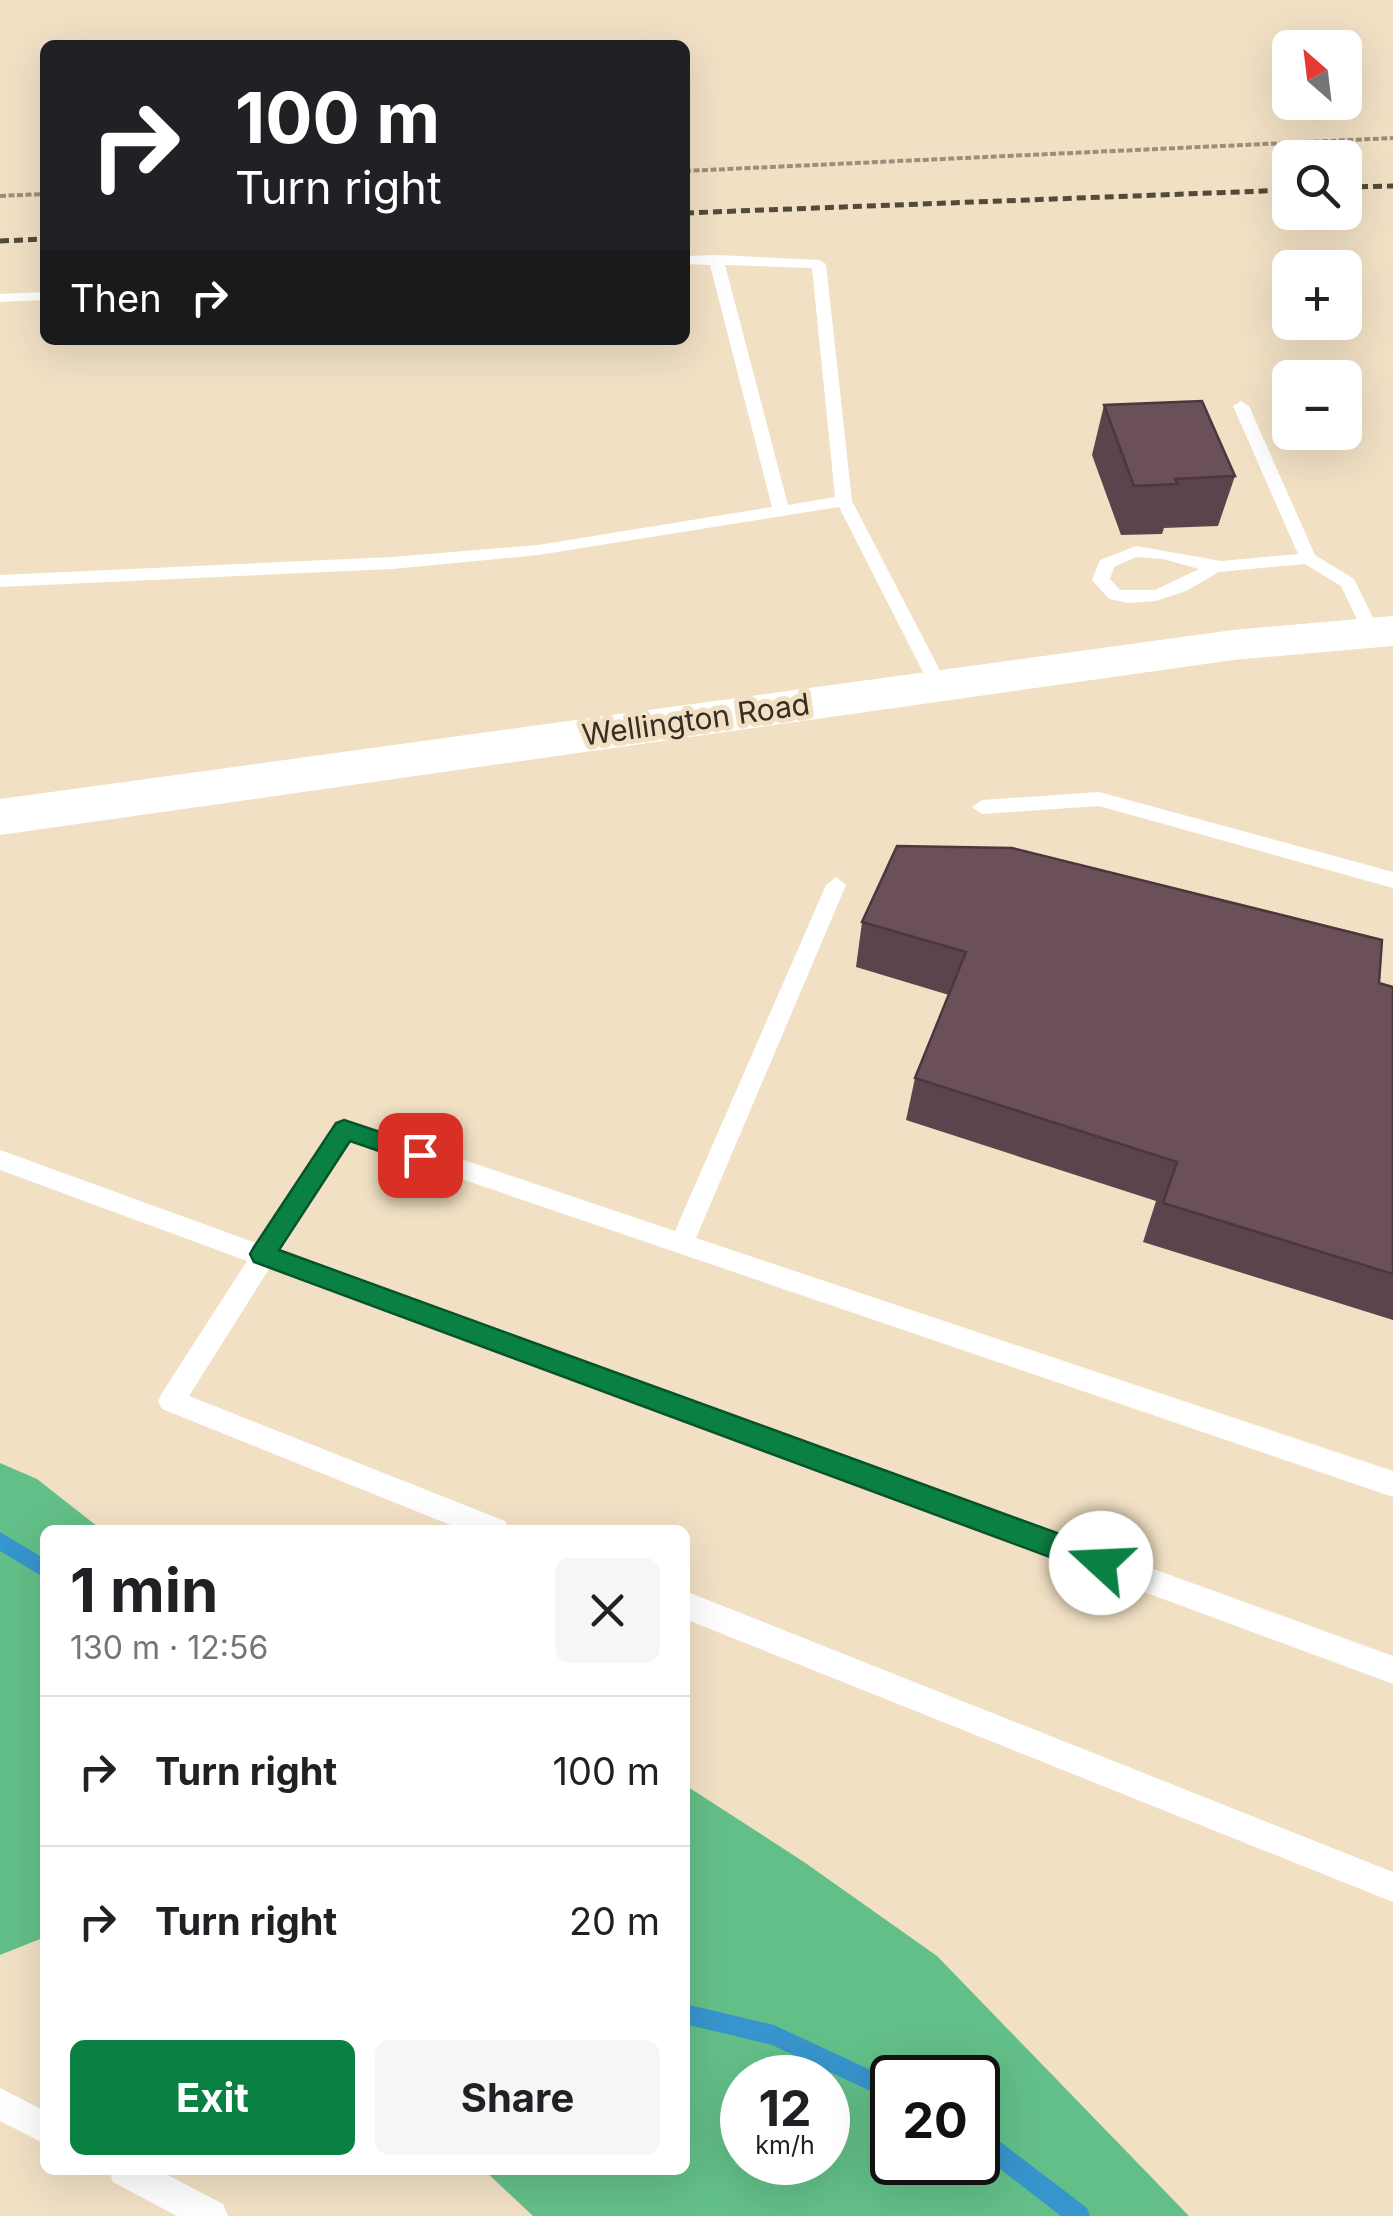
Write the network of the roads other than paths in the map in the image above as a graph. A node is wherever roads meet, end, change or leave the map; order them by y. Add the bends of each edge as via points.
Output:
1 (690, 260) edge
2 (716, 260) junction
3 (40, 296) edge
4 (0, 298) edge
5 (1242, 406) dead end
6 (844, 501) junction
7 (781, 509) junction
8 (1308, 558) junction
9 (1215, 567) junction
10 (0, 582) edge
11 (1382, 632) edge
12 (940, 686) junction
13 (982, 806) dead end
14 (0, 817) edge
15 (1393, 880) edge
16 (836, 885) dead end
17 (0, 1160) edge
18 (681, 1244) junction
19 (262, 1254) junction
20 (1393, 1484) edge
21 (483, 1525) edge
22 (690, 1607) edge
23 (1393, 1670) edge
24 (1393, 1887) edge
25 (0, 2104) edge
26 (40, 2125) edge
27 (134, 2175) edge
28 (212, 2216) edge

1 - 2 lane
2 - 6 lane via 819,264
2 - 7 lane
3 - 4 lane
5 - 8 lane
6 - 7 lane
6 - 12 lane
7 - 10 lane via 538,550
8 - 9 lane
8 - 11 lane via 1348,583
9 - 9 lane via 1180,590 1154,596 1115,594 1101,580 1106,564 1127,553 1162,552
11 - 12 main road, Wellington Road via 1233,645
12 - 14 main road, Wellington Road
13 - 15 lane via 1099,799
16 - 18 lane
17 - 19 lane
18 - 19 lane via 344,1130
18 - 20 lane
19 - 21 lane via 170,1400
19 - 23 lane
22 - 24 lane
25 - 26 lane
27 - 28 lane

